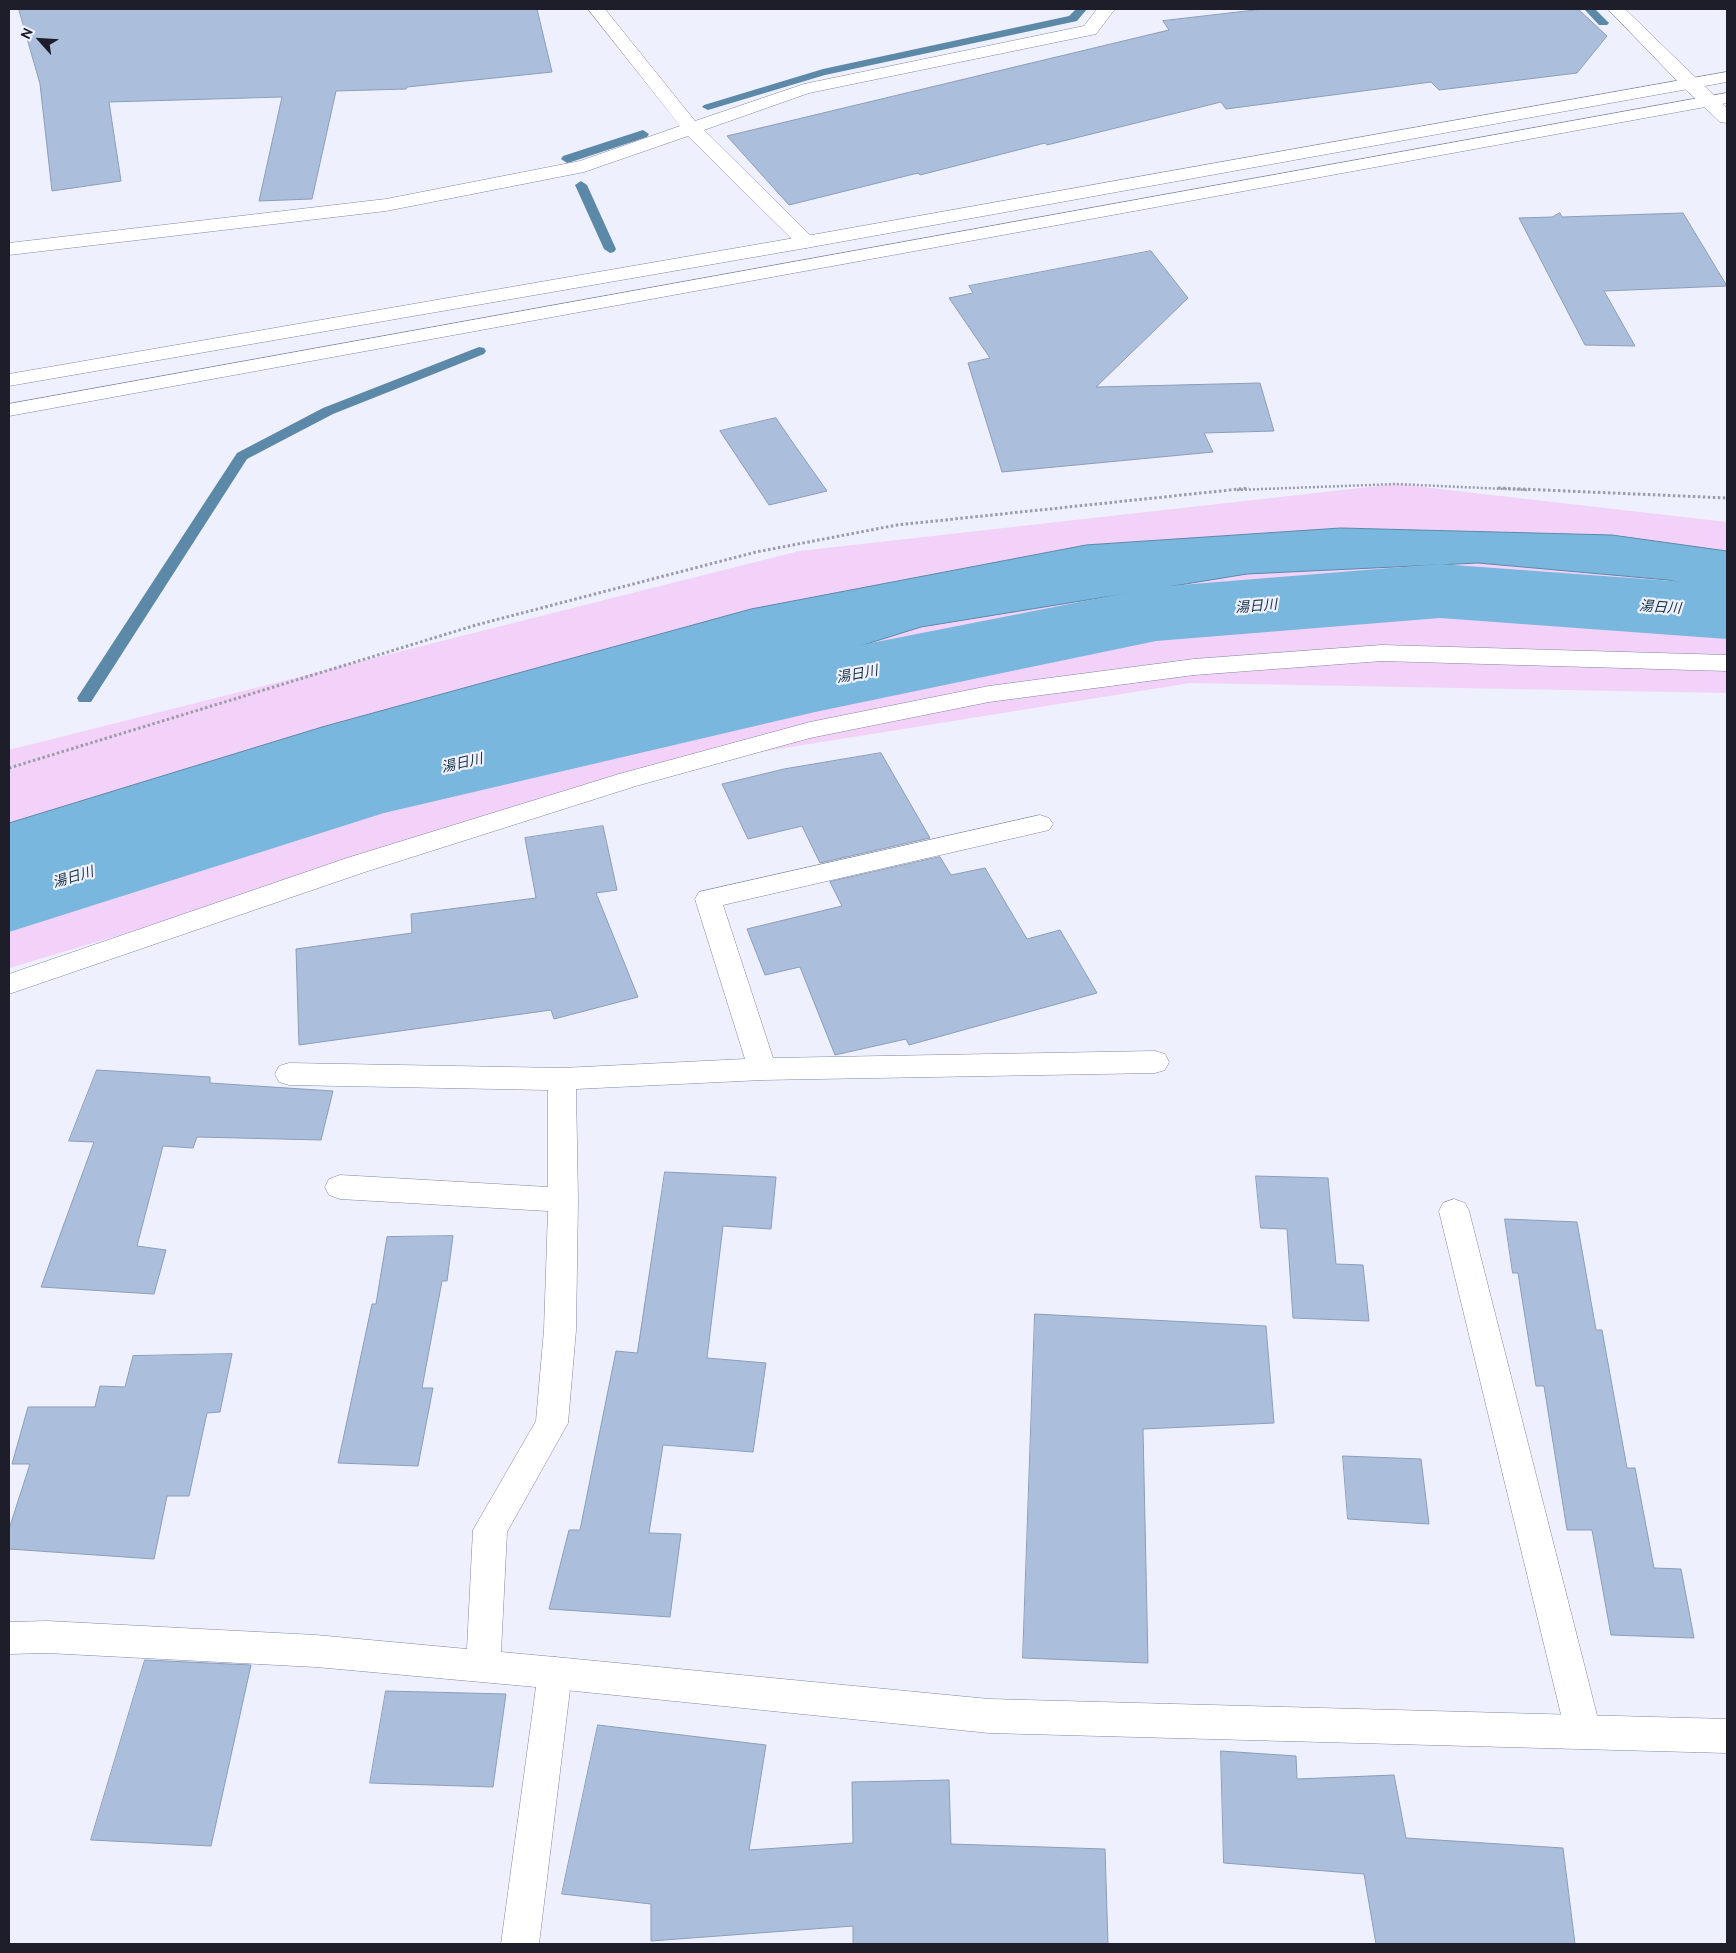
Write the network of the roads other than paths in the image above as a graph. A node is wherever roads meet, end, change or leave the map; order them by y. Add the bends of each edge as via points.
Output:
1 (596, 9) edge
2 (1106, 9) edge
3 (1616, 9) edge
4 (1727, 77) edge
5 (1690, 84) junction
6 (1718, 100) edge
7 (1727, 118) edge
8 (693, 130) junction
9 (806, 242) junction
10 (9, 249) edge
11 (9, 380) edge
12 (9, 410) edge
13 (1727, 663) edge
14 (1040, 824) dead end
15 (9, 984) edge
16 (1155, 1062) dead end
17 (762, 1069) junction
18 (289, 1074) dead end
19 (562, 1079) junction
20 (340, 1187) dead end
21 (563, 1200) junction
22 (1454, 1211) dead end
23 (9, 1638) edge
24 (483, 1667) junction
25 (555, 1673) junction
26 (1583, 1731) junction
27 (1727, 1736) edge
28 (520, 1944) edge

1 - 8 street
2 - 8 street via 1090,30 804,90
3 - 5 street
4 - 5 street
5 - 6 street
5 - 9 street
6 - 7 street
6 - 12 street
8 - 9 street
8 - 10 street via 584,166 386,205
9 - 11 street
13 - 15 street via 1382,652 1194,667 989,694 810,730 628,780 356,865
14 - 17 street via 708,899
16 - 17 street
17 - 19 street
18 - 19 street
19 - 21 street
20 - 21 street
21 - 24 street via 560,1330 552,1422 490,1530
22 - 26 street
23 - 24 street via 47,1637 316,1651
24 - 25 street
25 - 26 street via 989,1716
25 - 28 street
26 - 27 street

